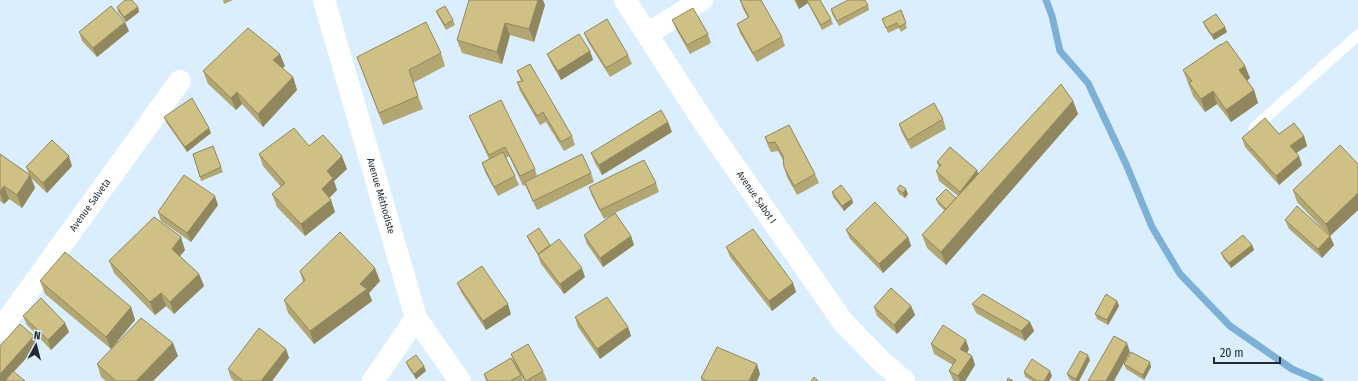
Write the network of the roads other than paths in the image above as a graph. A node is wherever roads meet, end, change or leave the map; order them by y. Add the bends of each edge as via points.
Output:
1 (324, 0) edge
2 (625, 0) edge
3 (702, 0) edge
4 (647, 34) junction
5 (1358, 35) edge
6 (180, 81) dead end
7 (1247, 134) edge
8 (416, 318) junction
9 (0, 330) edge
10 (373, 381) edge
11 (460, 381) edge
12 (904, 381) edge

1 - 8 street, Avenue Méthodiste
2 - 4 street, Avenue Sabot I
3 - 4 street
4 - 12 street, Avenue Sabot I via 703,121 843,322
5 - 7 lane
6 - 9 street, Avenue Salveta
8 - 10 street
8 - 11 street, Avenue Méthodiste

